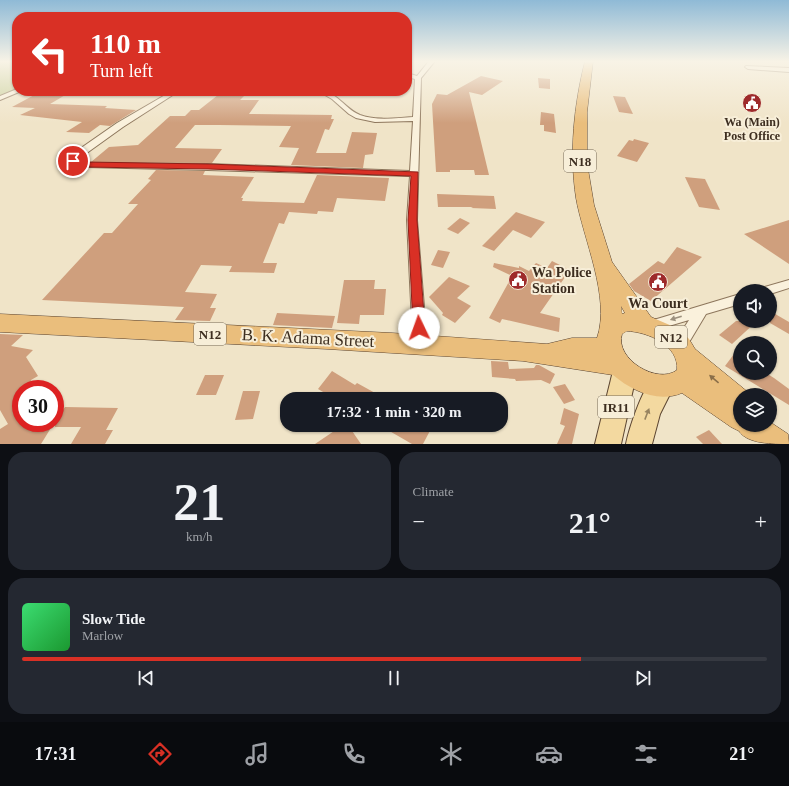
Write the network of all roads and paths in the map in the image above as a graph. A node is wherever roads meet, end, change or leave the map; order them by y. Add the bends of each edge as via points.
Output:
1 (418, 82) edge
2 (585, 82) edge
3 (12, 93) edge
4 (168, 96) edge
5 (332, 96) edge
6 (0, 98) edge
7 (417, 119) junction
8 (415, 174) junction
9 (602, 258) junction
10 (789, 284) edge
11 (777, 288) edge
12 (733, 301) edge
13 (701, 312) junction
14 (0, 323) edge
15 (647, 325) junction
16 (420, 344) junction
17 (616, 353) junction
18 (678, 367) junction
19 (733, 398) edge
20 (733, 412) edge
21 (763, 432) edge
22 (772, 437) edge
23 (608, 444) edge
24 (639, 444) edge

1 - 7 street
2 - 9 highway, N18 via 581,101 580,165 584,198
3 - 6 street
4 - 8 street via 120,125 73,161 86,165
5 - 7 street via 362,118
7 - 8 street
8 - 16 street via 412,220
9 - 15 highway, N18
9 - 17 highway, N18
10 - 11 street
12 - 13 street
13 -> 15 street
13 - 18 street
14 - 16 highway, B. K. Adama Street / N12
15 - 17 highway, N12 via 625,322
15 - 18 highway, N12 via 667,334
16 - 17 highway, B. K. Adama Street / N12 via 544,352 599,364
17 - 18 highway, N12 via 636,378 649,384
17 - 23 main road, IR11
19 -> 18 highway, N12
18 - 20 highway, N12
24 -> 18 main road, IR11 via 650,406
21 - 22 highway

